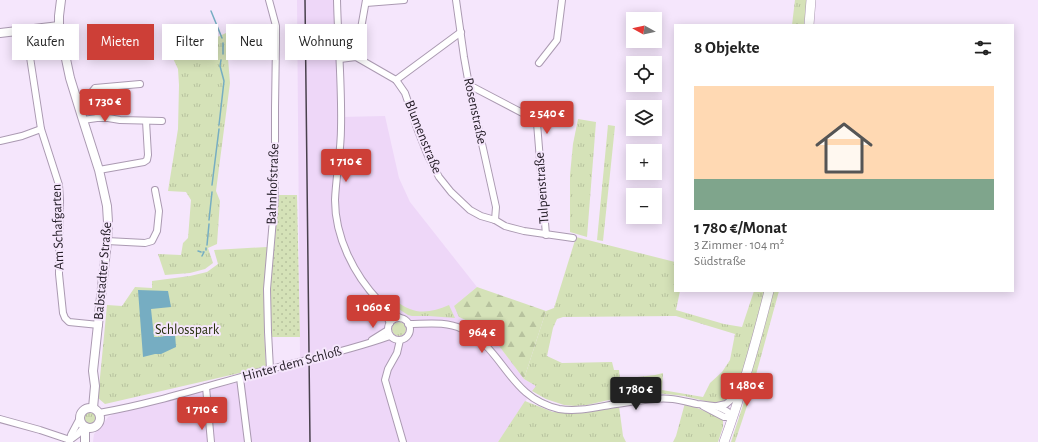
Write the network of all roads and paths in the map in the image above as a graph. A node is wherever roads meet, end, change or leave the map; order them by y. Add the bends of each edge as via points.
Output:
1 (60, 0) edge
2 (66, 0) edge
3 (269, 0) edge
4 (337, 0) edge
5 (404, 0) edge
6 (456, 0) edge
7 (562, 0) edge
8 (811, 0) edge
9 (366, 2) edge
10 (51, 24) edge
11 (59, 24) edge
12 (60, 24) edge
13 (337, 24) edge
14 (362, 24) edge
15 (809, 24) edge
16 (12, 32) edge
17 (461, 32) junction
18 (0, 33) edge
19 (30, 60) edge
20 (66, 60) edge
21 (340, 60) edge
22 (361, 60) edge
23 (539, 62) dead end
24 (396, 80) junction
25 (140, 84) dead end
26 (469, 85) junction
27 (76, 98) junction
28 (118, 101) dead end
29 (97, 118) junction
30 (83, 120) junction
31 (146, 120) junction
32 (162, 121) dead end
33 (41, 129) junction
34 (0, 141) edge
35 (99, 170) junction
36 (155, 190) dead end
37 (495, 220) junction
38 (546, 235) junction
39 (574, 238) dead end
40 (107, 241) junction
41 (769, 292) edge
42 (379, 302) junction
43 (400, 318) junction
44 (390, 323) junction
45 (408, 324) junction
46 (430, 324) junction
47 (99, 325) junction
48 (410, 331) junction
49 (389, 333) junction
50 (400, 340) junction
51 (270, 369) junction
52 (240, 378) junction
53 (206, 387) junction
54 (741, 392) junction
55 (698, 404) junction
56 (717, 406) junction
57 (93, 410) junction
58 (724, 417) junction
59 (733, 417) junction
60 (0, 419) edge
61 (85, 426) junction
62 (728, 430) junction
63 (70, 441) edge
64 (85, 442) edge
65 (90, 442) edge
66 (211, 442) edge
67 (248, 442) edge
68 (403, 442) edge
69 (724, 442) edge

1 - 10 street
1 - 11 street
2 - 12 street
3 - 51 street, Bahnhofstraße via 276,26 275,196 267,289
4 - 13 street
5 - 9 street
6 - 17 street, Rosenstraße
7 - 23 street via 557,40
8 - 15 main road
9 - 14 street
16 - 18 street
17 - 24 street
17 - 26 street, Rosenstraße
19 - 33 street, Am Schafgarten
20 - 27 street, Babstadter Straße
21 - 42 street via 341,133 336,187 338,227 350,259
22 - 24 street, Blumenstraße
24 - 37 street, Blumenstraße via 405,93 425,149 439,177 470,210
25 - 27 street via 95,88 91,93
26 - 37 street, Rosenstraße via 496,207
26 - 38 street, Tulpenstraße via 534,119 537,123
27 - 30 street, Babstadter Straße
28 - 29 street via 105,105
29 - 30 street
29 - 31 street
30 - 35 street, Babstadter Straße
31 - 32 street
31 - 35 street via 147,160
33 - 34 street
33 - 47 street, Am Schafgarten via 59,185 59,274 63,313 69,322
35 - 40 street, Babstadter Straße via 107,206
36 - 40 street via 159,211 157,231 152,241
37 - 38 street, Blumenstraße via 505,226
38 - 39 street, Blumenstraße
40 - 47 street, Babstadter Straße
41 - 54 main road
42 - 43 street
42 - 44 street
43 - 44 street
43 - 45 street
44 - 49 street
45 - 46 street
45 - 48 street
46 - 48 street
46 - 55 street via 461,328 472,334 493,353 509,376 525,392 543,404 558,409 576,410 657,399
47 - 57 street, Babstadter Straße via 93,371
48 - 50 street
49 - 50 street via 395,340
49 - 51 street, Hinter dem Schloß via 368,343
50 - 68 street via 385,380
51 - 52 street, Hinter dem Schloß
52 - 53 street, Hinter dem Schloß
52 - 67 street
53 - 57 street, Hinter dem Schloß via 124,409
53 - 66 street
54 - 56 street via 726,404
54 - 59 main road
55 - 56 street
55 - 58 street
56 - 59 street via 728,411
57 - 61 street, Babstadter Straße via 81,413
57 - 61 street, Babstadter Straße via 100,419 99,424 94,428
58 - 59 street
58 - 62 street
59 - 62 main road
60 - 63 street
61 - 63 street via 73,431
61 - 64 street, Babstadter Straße
61 - 65 street, Babstadter Straße
62 - 69 main road

